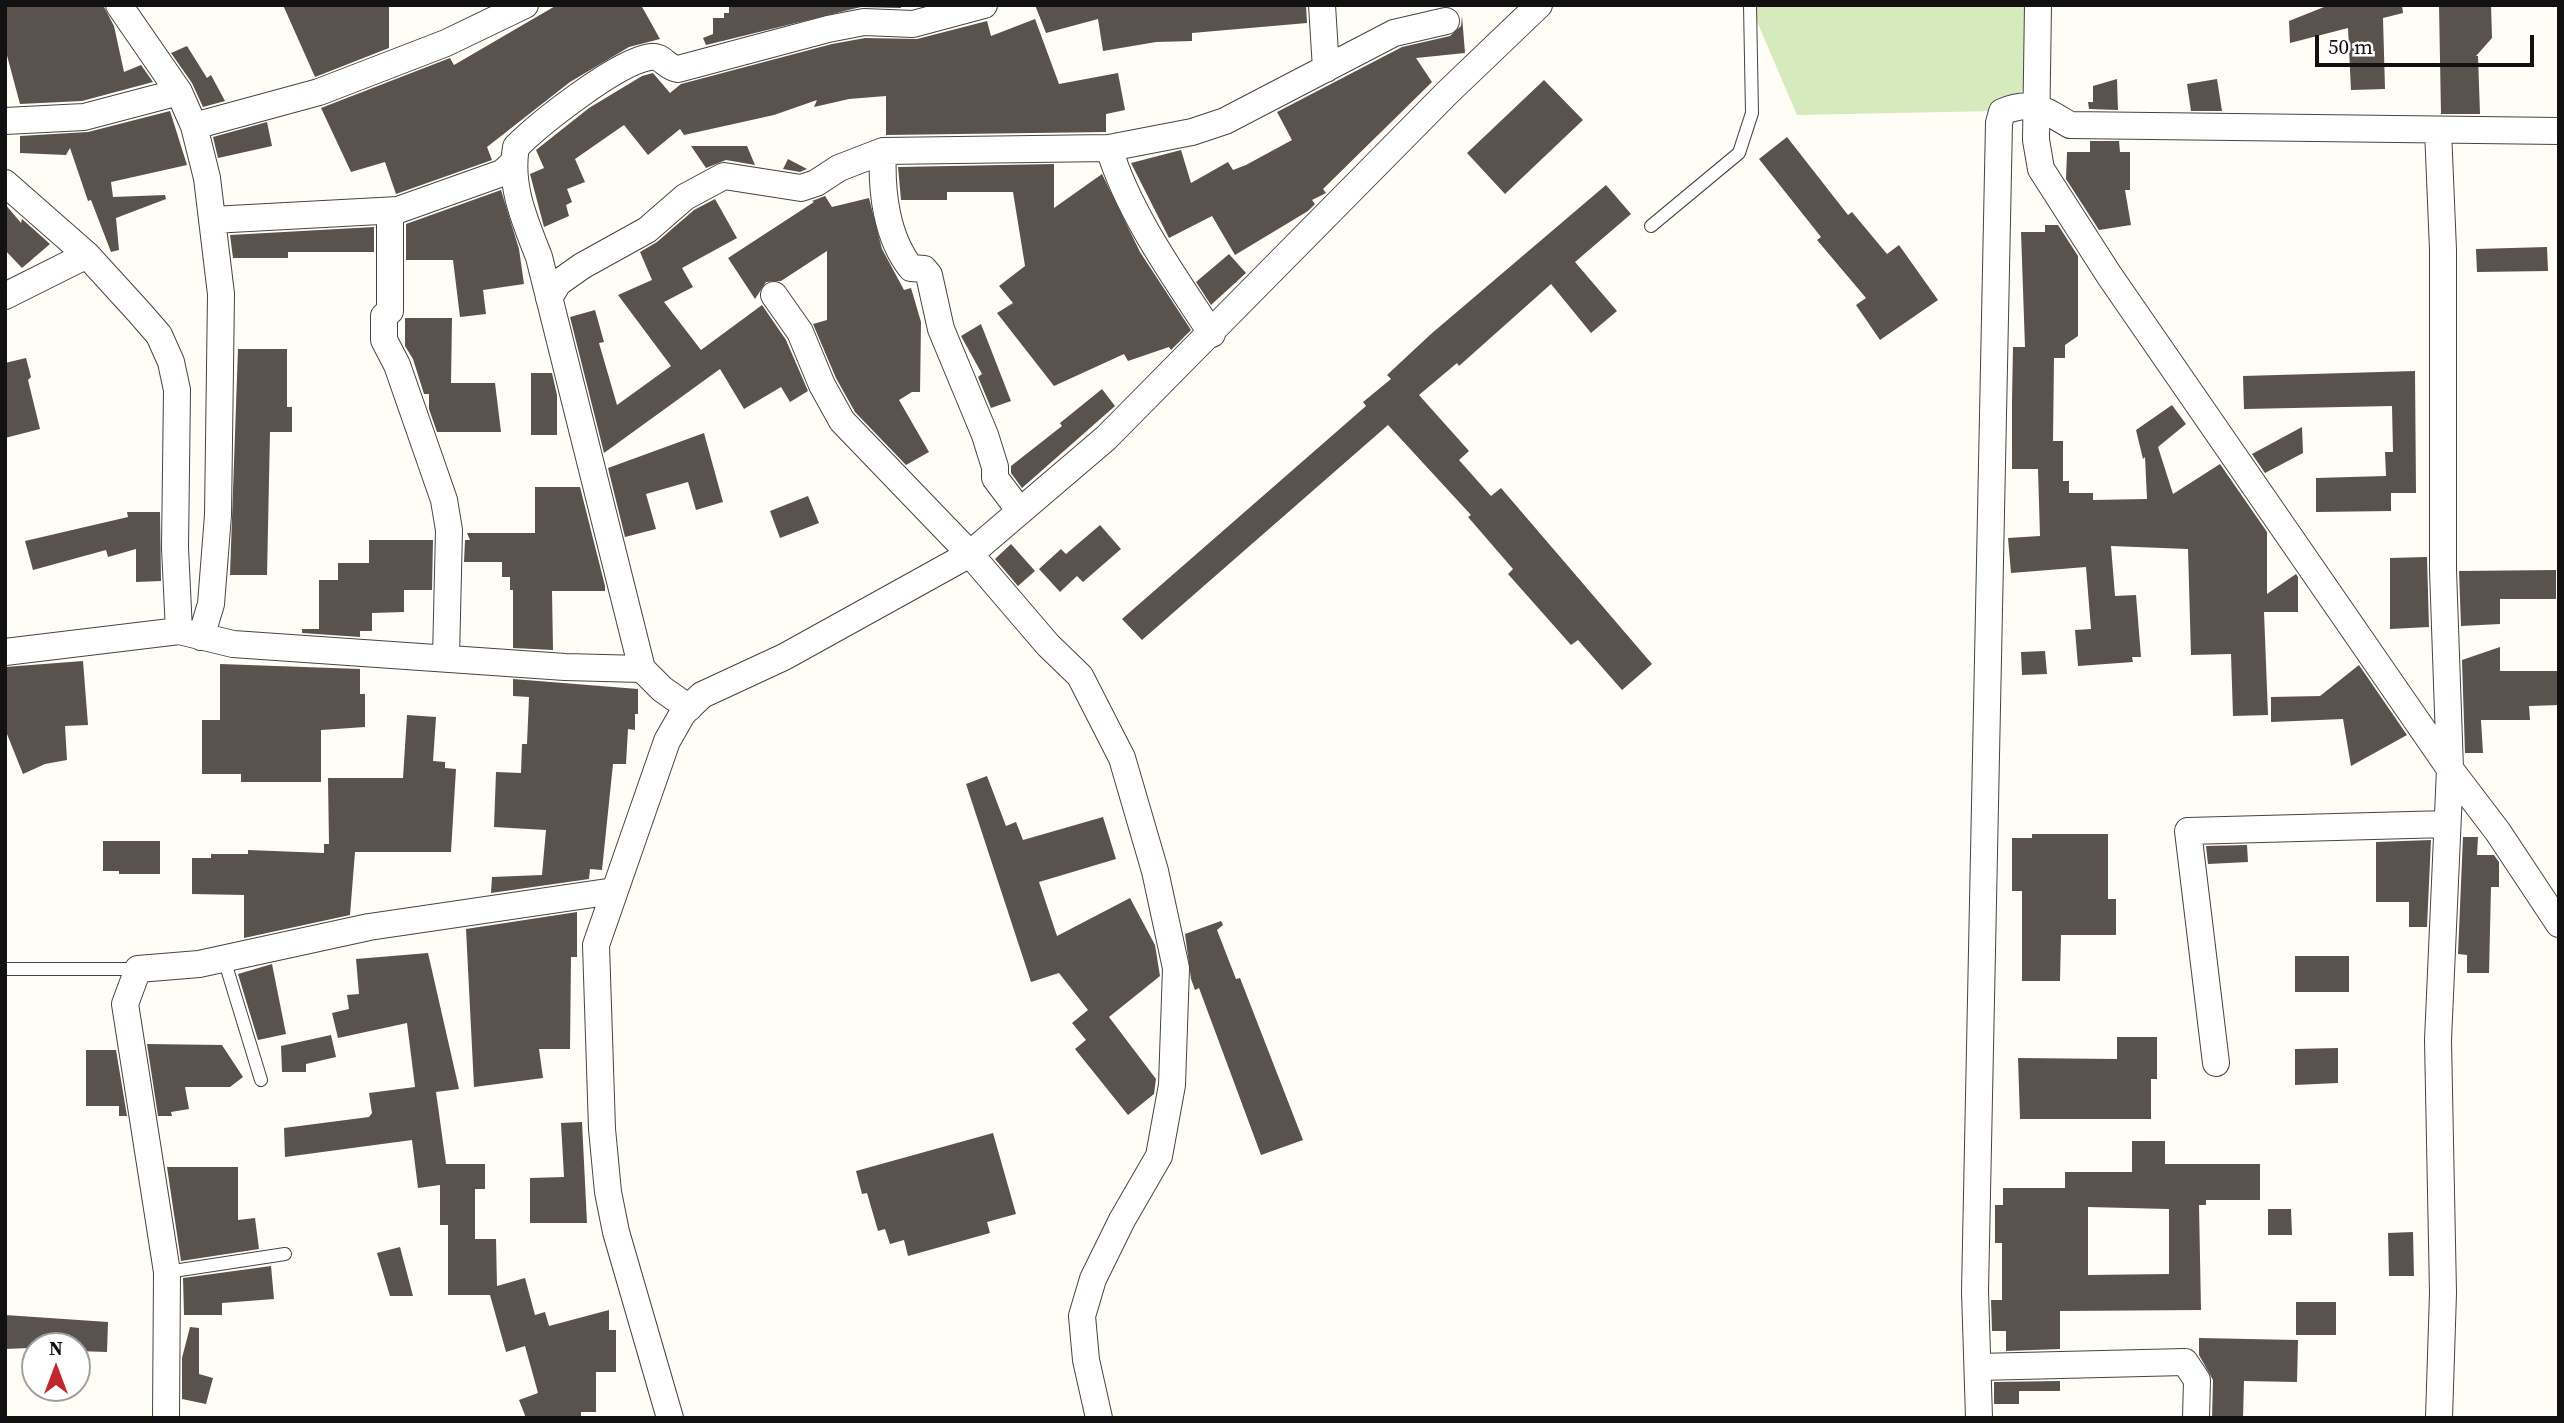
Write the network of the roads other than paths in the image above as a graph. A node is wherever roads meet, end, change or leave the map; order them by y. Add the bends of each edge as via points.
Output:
1 (525, 5) edge
2 (984, 5) edge
3 (1322, 5) edge
4 (1539, 5) edge
5 (1750, 5) edge
6 (2038, 5) edge
7 (128, 9) edge
8 (1446, 21) dead end
9 (1326, 69) junction
10 (179, 92) junction
11 (2038, 106) junction
12 (5, 121) edge
13 (194, 126) junction
14 (2438, 130) junction
15 (2559, 131) edge
16 (1110, 148) junction
17 (883, 151) junction
18 (513, 163) junction
19 (5, 183) edge
20 (390, 211) junction
21 (212, 220) junction
22 (1650, 226) dead end
23 (87, 255) junction
24 (774, 295) dead end
25 (5, 296) edge
26 (549, 298) junction
27 (1212, 334) junction
28 (1020, 511) junction
29 (970, 554) junction
30 (190, 634) junction
31 (5, 652) edge
32 (446, 659) junction
33 (642, 669) junction
34 (689, 708) junction
35 (2450, 769) junction
36 (2447, 824) junction
37 (614, 891) junction
38 (2559, 924) edge
39 (224, 959) junction
40 (5, 968) edge
41 (138, 970) junction
42 (2217, 1063) dead end
43 (261, 1080) dead end
44 (285, 1254) dead end
45 (167, 1272) junction
46 (1978, 1367) junction
47 (166, 1418) edge
48 (670, 1418) edge
49 (1099, 1418) edge
50 (1979, 1418) edge
51 (2196, 1418) edge
52 (2439, 1418) edge

1 - 13 street via 446,43 319,92
2 - 18 street via 913,24 864,22 828,29 678,69 650,57 618,72 536,128 516,147
3 - 9 street
4 - 27 street
5 - 22 lane via 1752,113 1739,153
6 - 11 street
7 - 10 street
8 - 9 street via 1394,33
9 - 16 street via 1225,121
10 - 12 street via 85,117
10 - 13 street
11 - 14 street via 2070,125
11 - 35 street via 2036,140 2041,169 2109,275
11 - 46 street via 2014,107 2003,112 2000,123 1975,1291
13 - 21 street
14 - 15 street
14 - 35 street
16 - 17 street
16 - 27 street via 1116,171 1147,230
17 - 26 street via 801,188 724,176 685,197 648,230 582,266 558,283
17 - 28 street via 886,205 895,242 911,268 924,269 929,275 942,329 985,435 995,478
18 - 20 street via 502,173
18 - 26 street via 518,203
19 - 23 street
20 - 21 street
20 - 32 street via 390,311 384,316 384,340 444,500 449,530
21 - 30 street via 221,294 218,515 211,604
23 - 25 street
23 - 30 street via 159,335 171,362 177,390 175,548
24 - 29 street via 800,332 821,386 842,421
26 - 33 street
27 - 28 street via 1106,438
28 - 29 street
29 - 34 street via 784,657 702,695
29 - 49 street via 1080,676 1122,758 1155,871 1176,968 1172,1085 1159,1156 1093,1279 1082,1316
30 - 31 street
30 - 32 street via 233,644
32 - 33 street
33 - 34 street
34 - 37 street via 667,741
35 - 36 street
35 - 38 street
36 - 42 street via 2188,831
36 - 52 street via 2438,1040
37 - 39 street via 369,927
37 - 48 street via 596,945 608,1192
39 - 41 street
39 - 43 lane
40 - 41 lane
41 - 45 street via 125,1004
44 - 45 lane
45 - 47 street
46 - 50 street
46 - 51 street via 2185,1362 2197,1380

